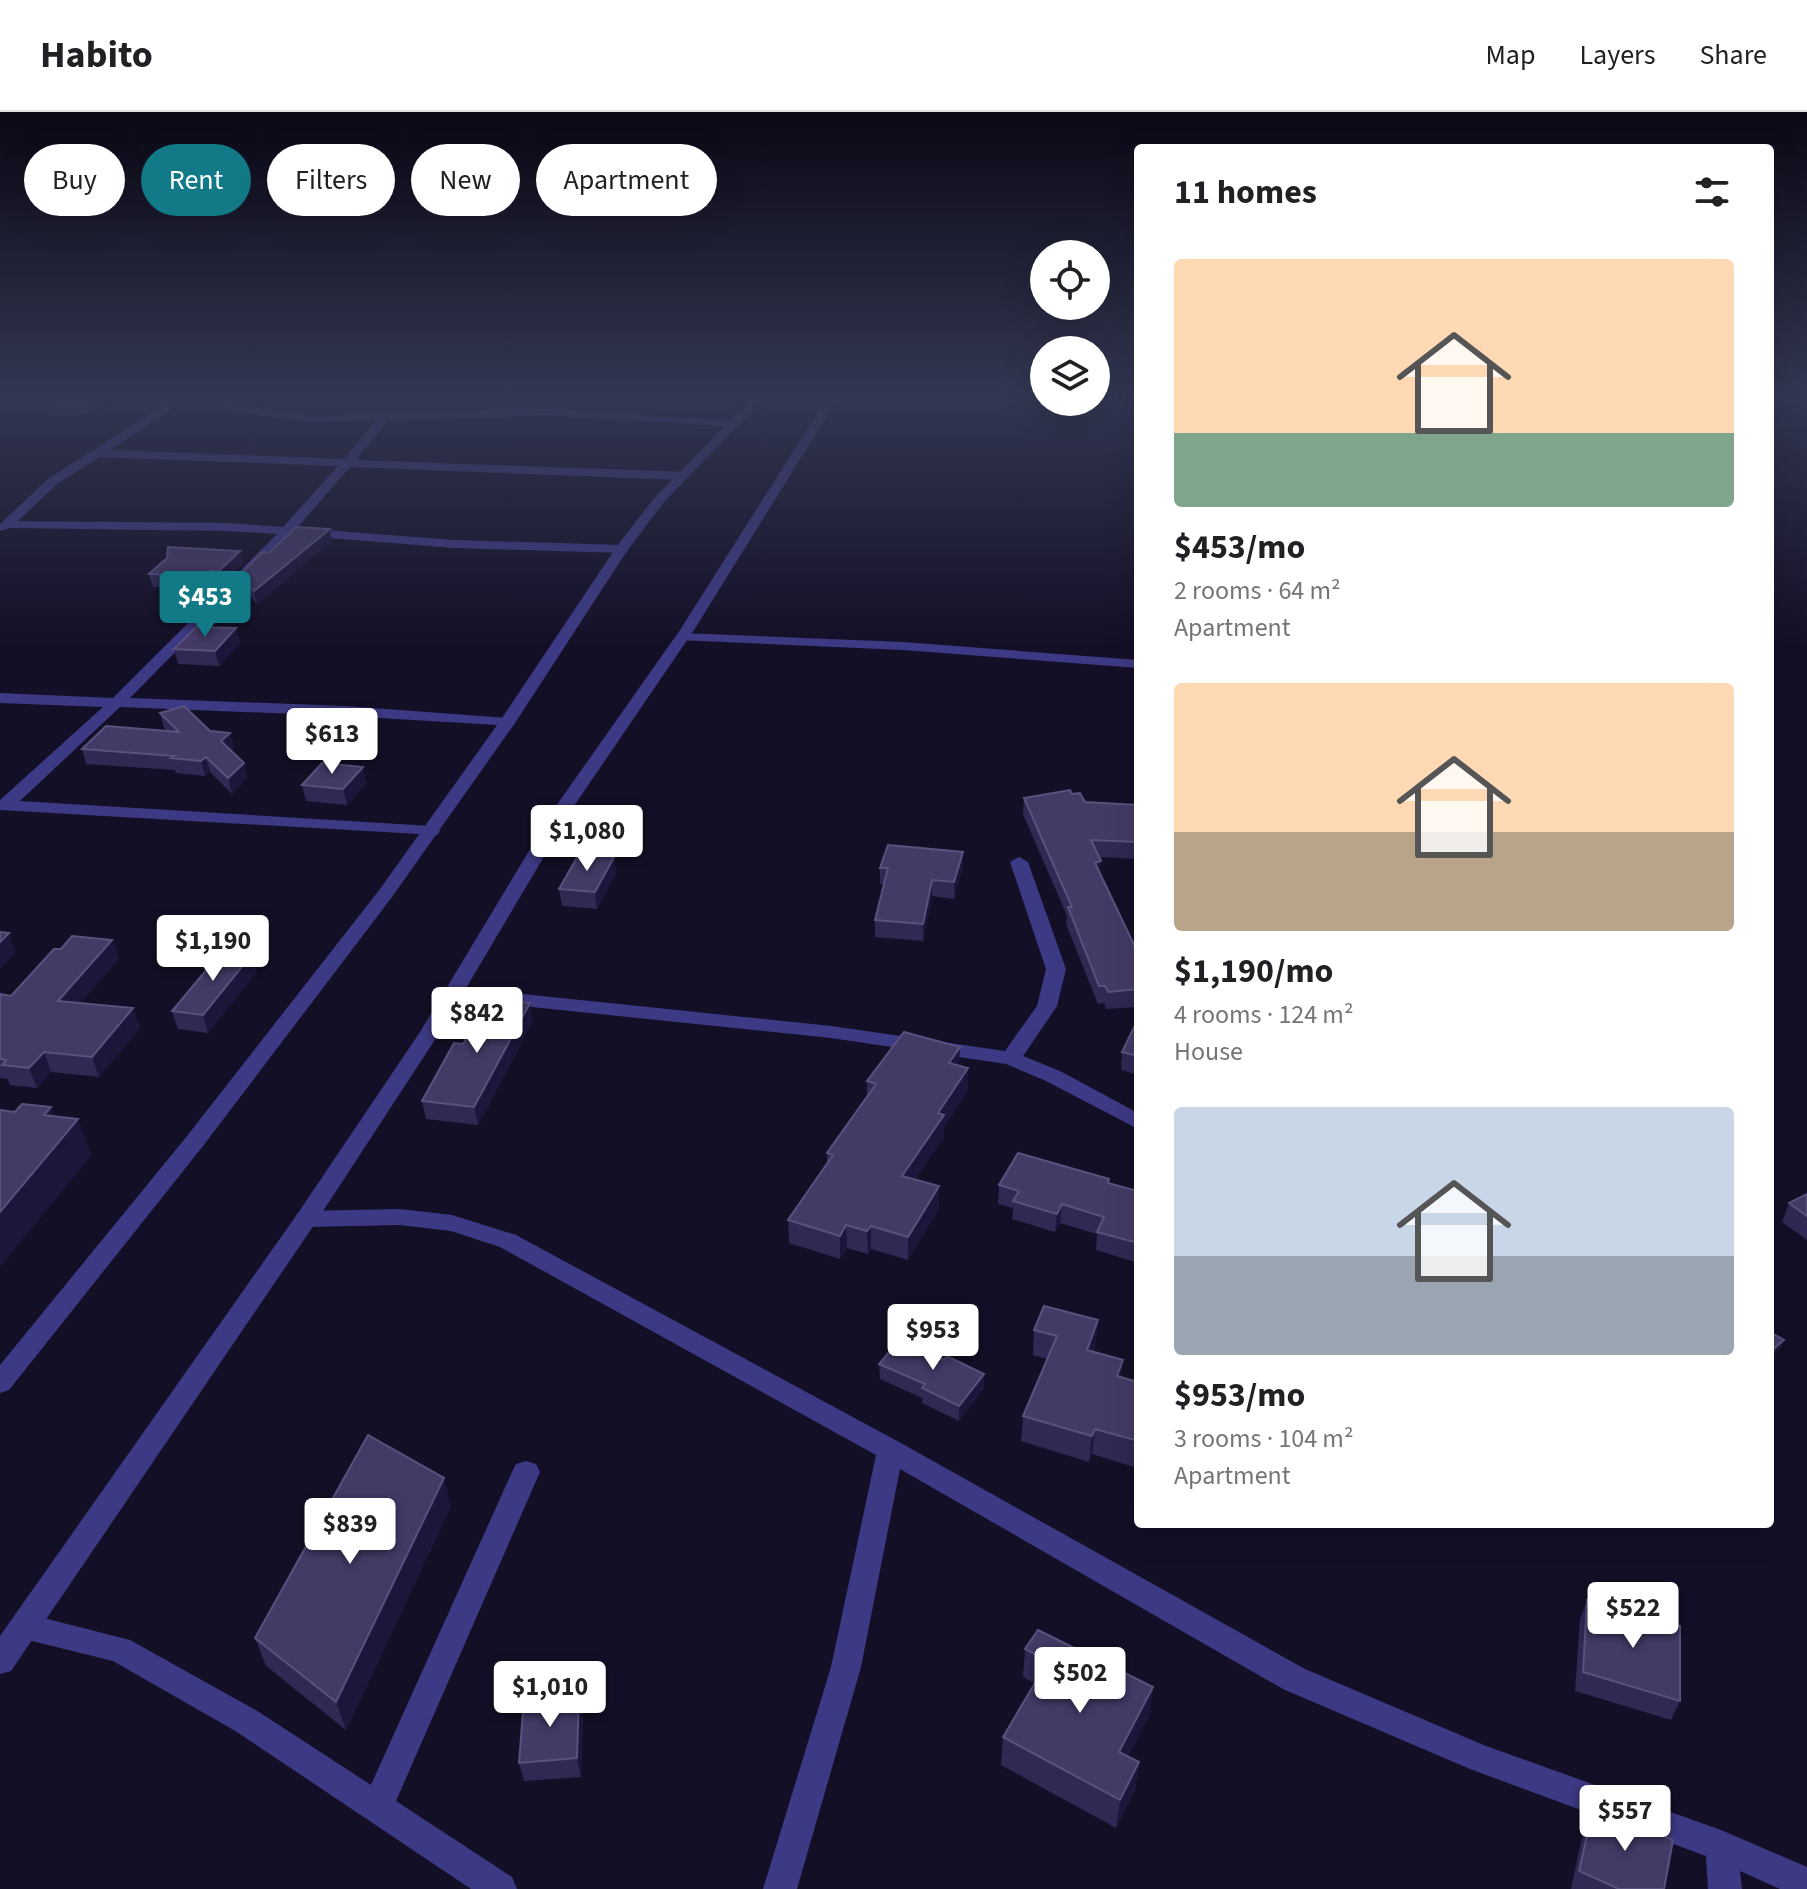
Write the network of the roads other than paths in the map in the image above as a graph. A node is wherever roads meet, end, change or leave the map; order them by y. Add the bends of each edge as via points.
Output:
1 (54, 481) edge
2 (332, 481) edge
3 (679, 481) edge
4 (781, 481) edge
5 (4, 527) edge
6 (286, 531) junction
7 (622, 549) junction
8 (682, 637) junction
9 (1134, 664) edge
10 (0, 698) edge
11 (118, 702) junction
12 (507, 723) junction
13 (2, 805) edge
14 (431, 831) junction
15 (1019, 862) dead end
16 (454, 993) junction
17 (1010, 1058) junction
18 (1134, 1120) edge
19 (306, 1219) junction
20 (0, 1383) edge
21 (890, 1450) junction
22 (526, 1472) dead end
23 (24, 1626) junction
24 (0, 1661) edge
25 (377, 1808) junction
26 (1721, 1846) junction
27 (1807, 1884) edge
28 (500, 1889) edge
29 (780, 1889) edge
30 (1725, 1889) edge

1 - 5 street
2 - 6 street
3 - 7 street
4 - 8 street
5 - 6 street
6 - 7 street
6 - 11 street
7 - 12 street
8 - 9 street via 903,646
8 - 16 street via 565,806
10 - 11 street
11 - 12 street
11 - 13 street
12 - 14 street
13 - 14 street
14 - 20 street via 298,1009
15 - 17 street via 1056,969 1051,1002
16 - 17 street via 831,1032
16 - 19 street
17 - 18 street
19 - 21 street via 400,1217 452,1223 508,1241
19 - 23 street
21 - 26 street via 1294,1679 1481,1759
21 - 29 street via 846,1667
22 - 25 street
23 - 24 street
23 - 25 street via 119,1649 248,1722
25 - 28 street
26 - 27 street
26 - 30 street

